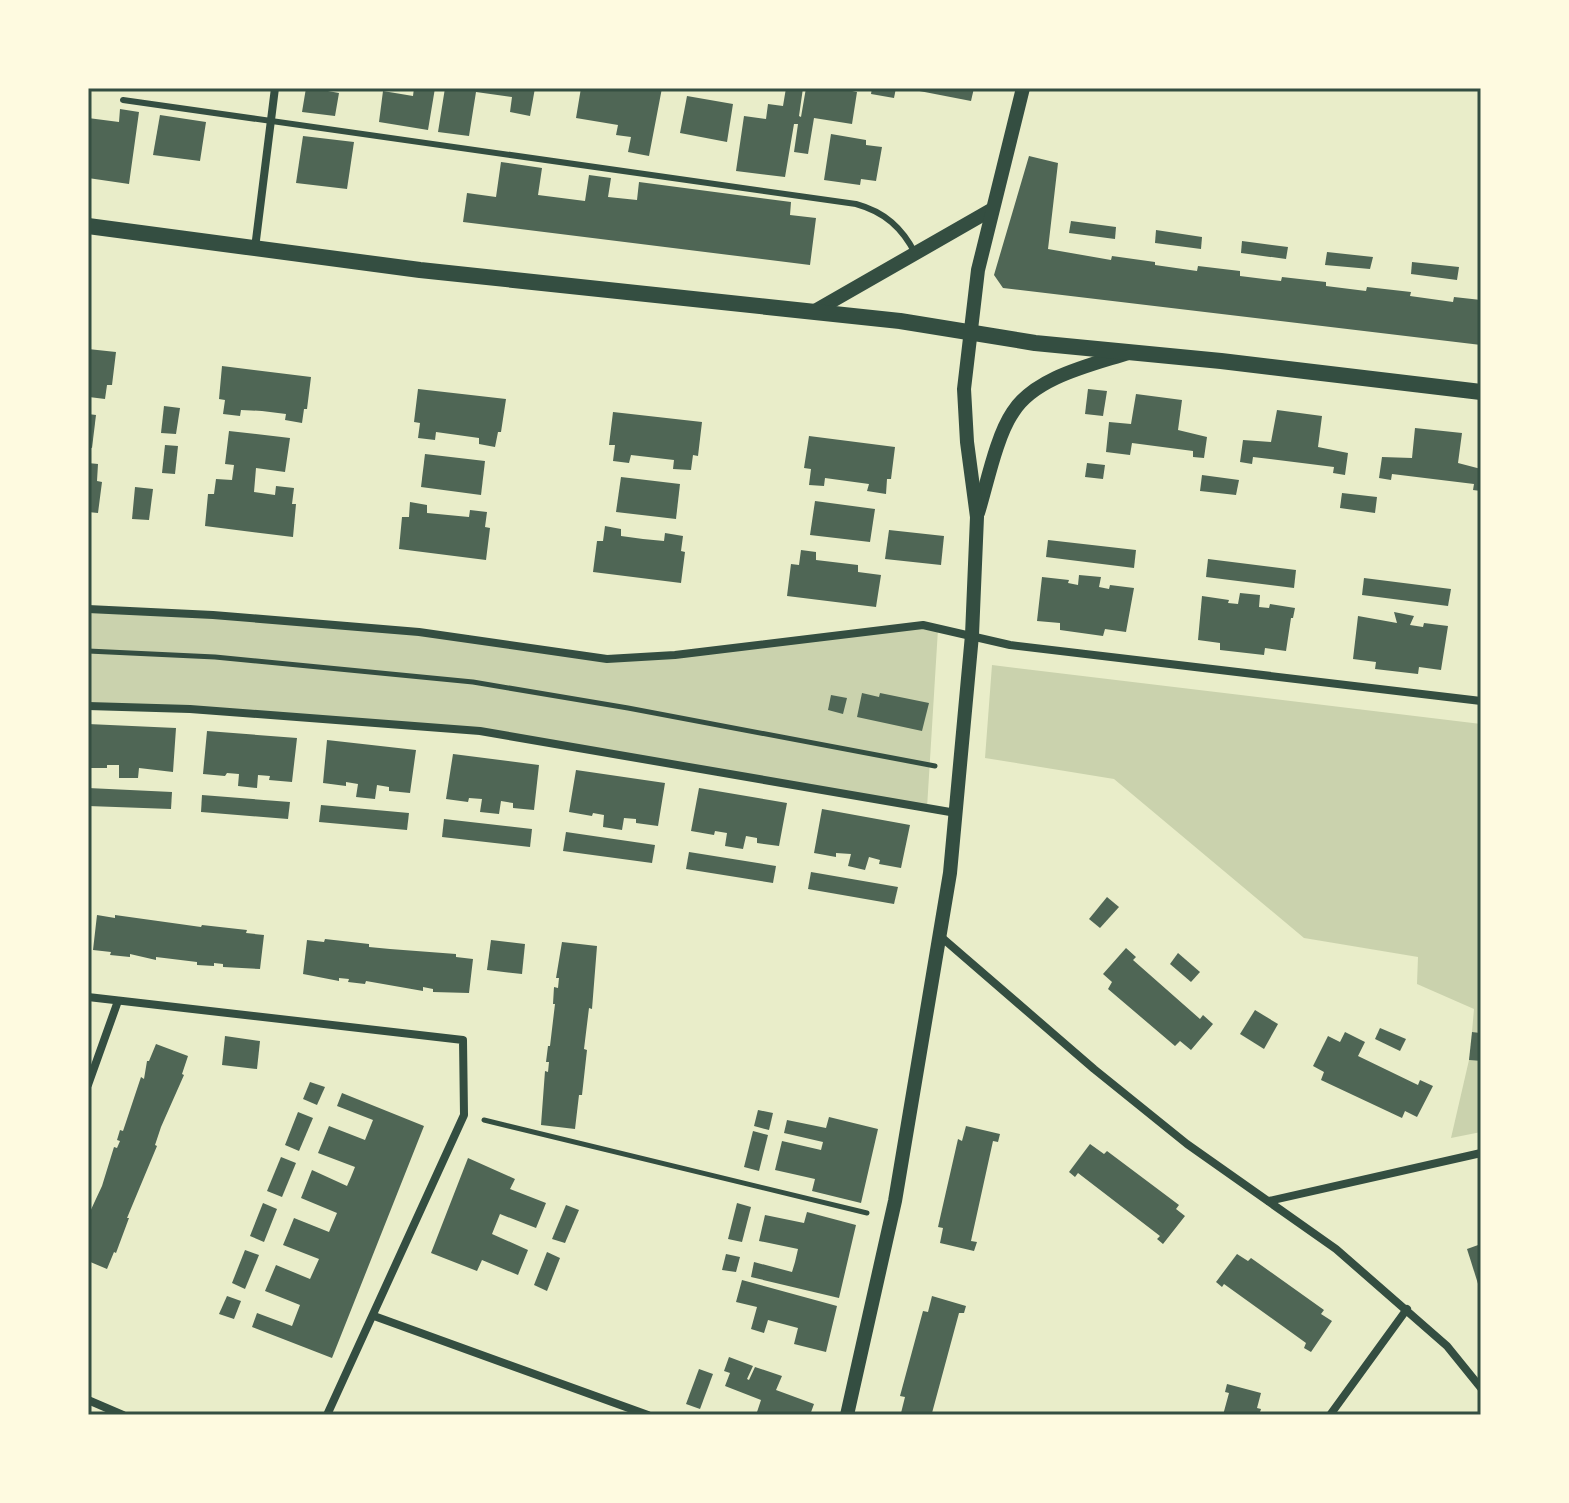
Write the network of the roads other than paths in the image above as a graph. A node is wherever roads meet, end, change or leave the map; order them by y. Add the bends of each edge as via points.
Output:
1 (275, 88) edge
2 (1023, 88) edge
3 (123, 100) dead end
4 (269, 121) junction
5 (991, 210) junction
6 (88, 226) edge
7 (255, 248) junction
8 (915, 253) junction
9 (813, 312) junction
10 (971, 334) junction
11 (1131, 352) junction
12 (1481, 392) edge
13 (977, 517) junction
14 (88, 609) edge
15 (972, 635) junction
16 (1481, 701) edge
17 (88, 706) edge
18 (956, 813) junction
19 (939, 935) junction
20 (88, 997) edge
21 (118, 1001) junction
22 (88, 1085) edge
23 (1481, 1153) edge
24 (1269, 1201) junction
25 (1407, 1309) junction
26 (374, 1316) junction
27 (1481, 1388) edge
28 (88, 1400) edge
29 (123, 1415) edge
30 (327, 1415) edge
31 (648, 1415) edge
32 (847, 1415) edge
33 (1330, 1415) edge

1 - 4 street
2 - 5 street
3 - 4 lane
4 - 7 street
4 - 8 lane via 856,204 888,218
5 - 8 street
5 - 10 street
6 - 7 main road
7 - 9 main road
8 - 9 street
9 - 10 main road
10 - 11 main road
10 - 13 street via 964,389
11 - 12 main road
11 - 13 street via 1063,373 1012,412
13 - 15 street
14 - 15 street via 419,632 607,659 923,625
15 - 16 street via 1010,645
15 - 18 street
17 - 18 street via 480,731
18 - 19 street
19 - 24 street via 1117,1088
19 - 32 street via 891,1219
20 - 21 street
21 - 22 street
21 - 26 street via 463,1040 464,1115
23 - 24 street
24 - 25 street
25 - 27 street
25 - 33 street
26 - 30 street
26 - 31 street
28 - 29 street

